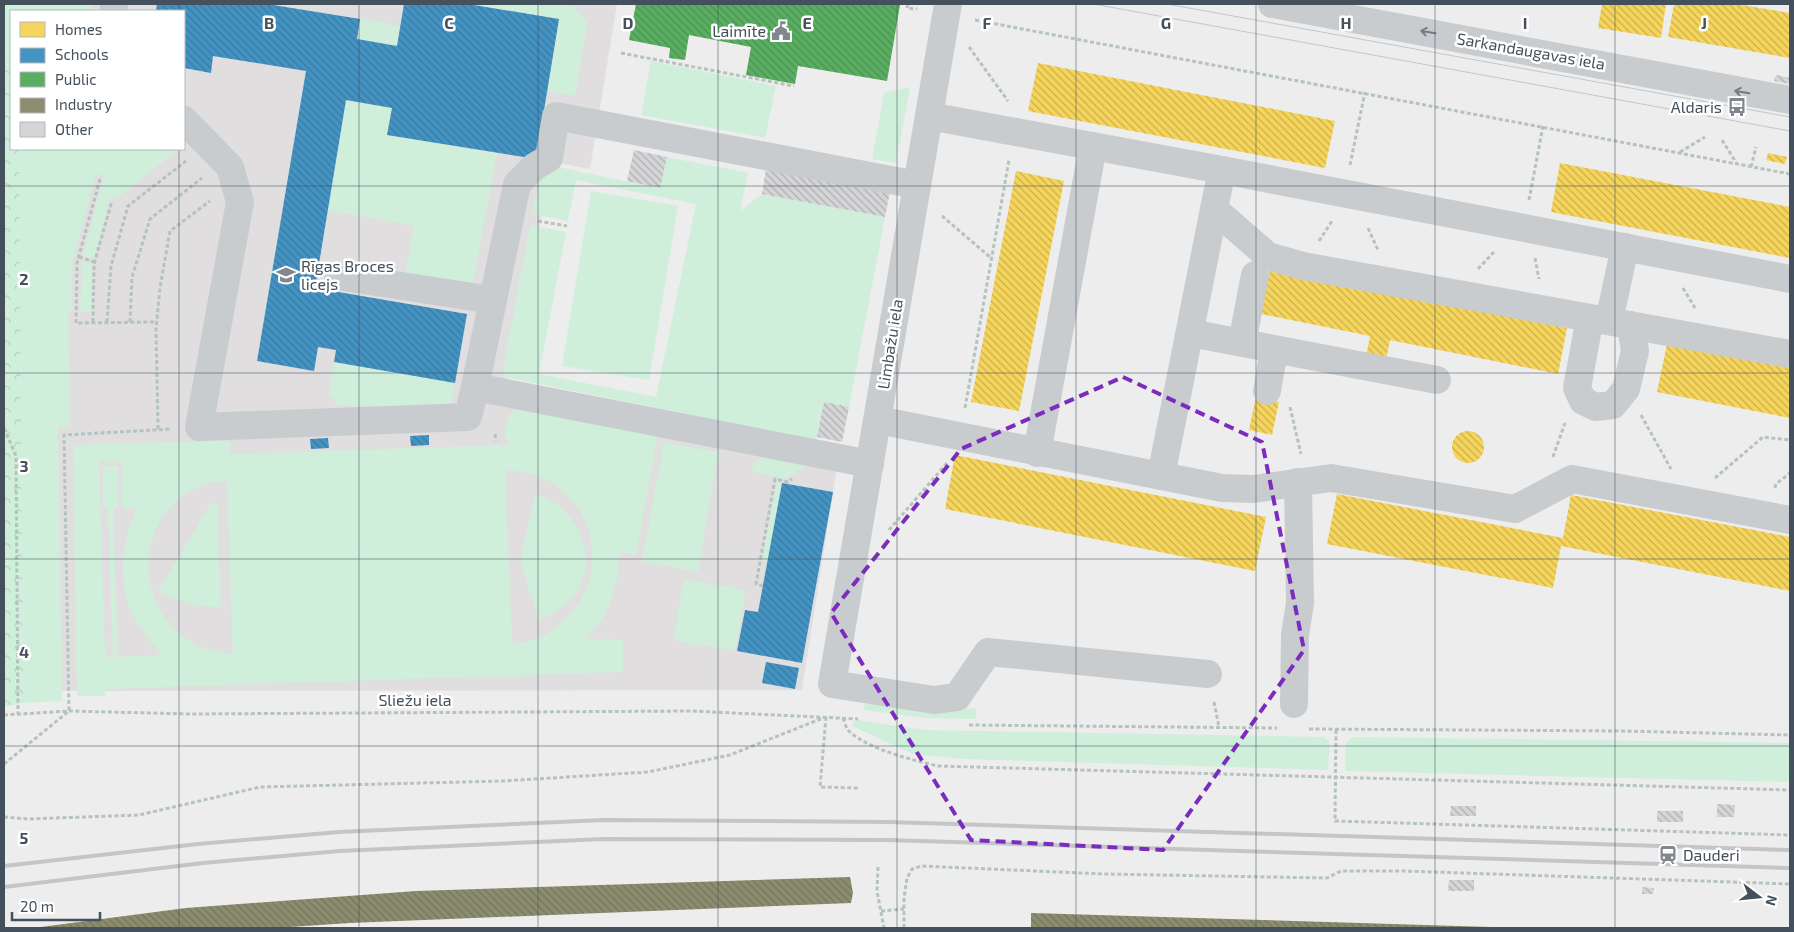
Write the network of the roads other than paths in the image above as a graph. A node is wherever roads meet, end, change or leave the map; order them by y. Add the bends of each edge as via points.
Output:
1 (1272, 4) edge
2 (948, 9) edge
3 (1790, 100) edge
4 (928, 116) junction
5 (185, 121) edge
6 (1093, 146) junction
7 (1222, 170) junction
8 (917, 184) junction
9 (1214, 209) junction
10 (1625, 247) junction
11 (1255, 275) dead end
12 (338, 276) dead end
13 (1790, 279) edge
14 (492, 300) junction
15 (1610, 321) junction
16 (1190, 333) junction
17 (1242, 344) junction
18 (1274, 350) junction
19 (1790, 354) edge
20 (1437, 380) dead end
21 (475, 386) junction
22 (1267, 391) dead end
23 (878, 420) junction
24 (1037, 453) junction
25 (870, 464) junction
26 (1161, 476) junction
27 (1298, 482) junction
28 (1790, 520) edge
29 (1208, 674) dead end
30 (1294, 704) dead end

3 -> 1 street, Sarkandaugavas iela
2 - 4 street, Limbažu iela
4 - 6 street
4 - 8 street, Limbažu iela
5 - 21 street via 230,167 240,202 200,427 468,417
6 - 7 street
6 - 24 street
7 - 9 street
7 - 10 street via 1344,193 1522,233
8 - 14 street via 556,116 549,158 517,184
8 - 23 street, Limbažu iela
9 - 15 street via 1268,256 1303,266
9 - 16 street
10 - 13 street
10 - 15 street
11 - 17 street
12 - 14 street
14 - 21 street
15 - 15 street via 1635,351 1626,389 1613,405 1596,407 1583,401 1577,388
15 - 19 street
16 - 17 street
16 - 26 street
17 - 18 street
18 - 20 street
18 - 22 street
21 - 25 street
23 - 24 street
23 - 25 street, Limbažu iela
24 - 26 street
25 - 29 street, Limbažu iela via 832,684 934,700 957,696 988,652
26 - 27 street via 1222,488 1254,489
27 - 28 street via 1331,478 1515,509 1572,479
27 - 30 street via 1300,603 1295,635

